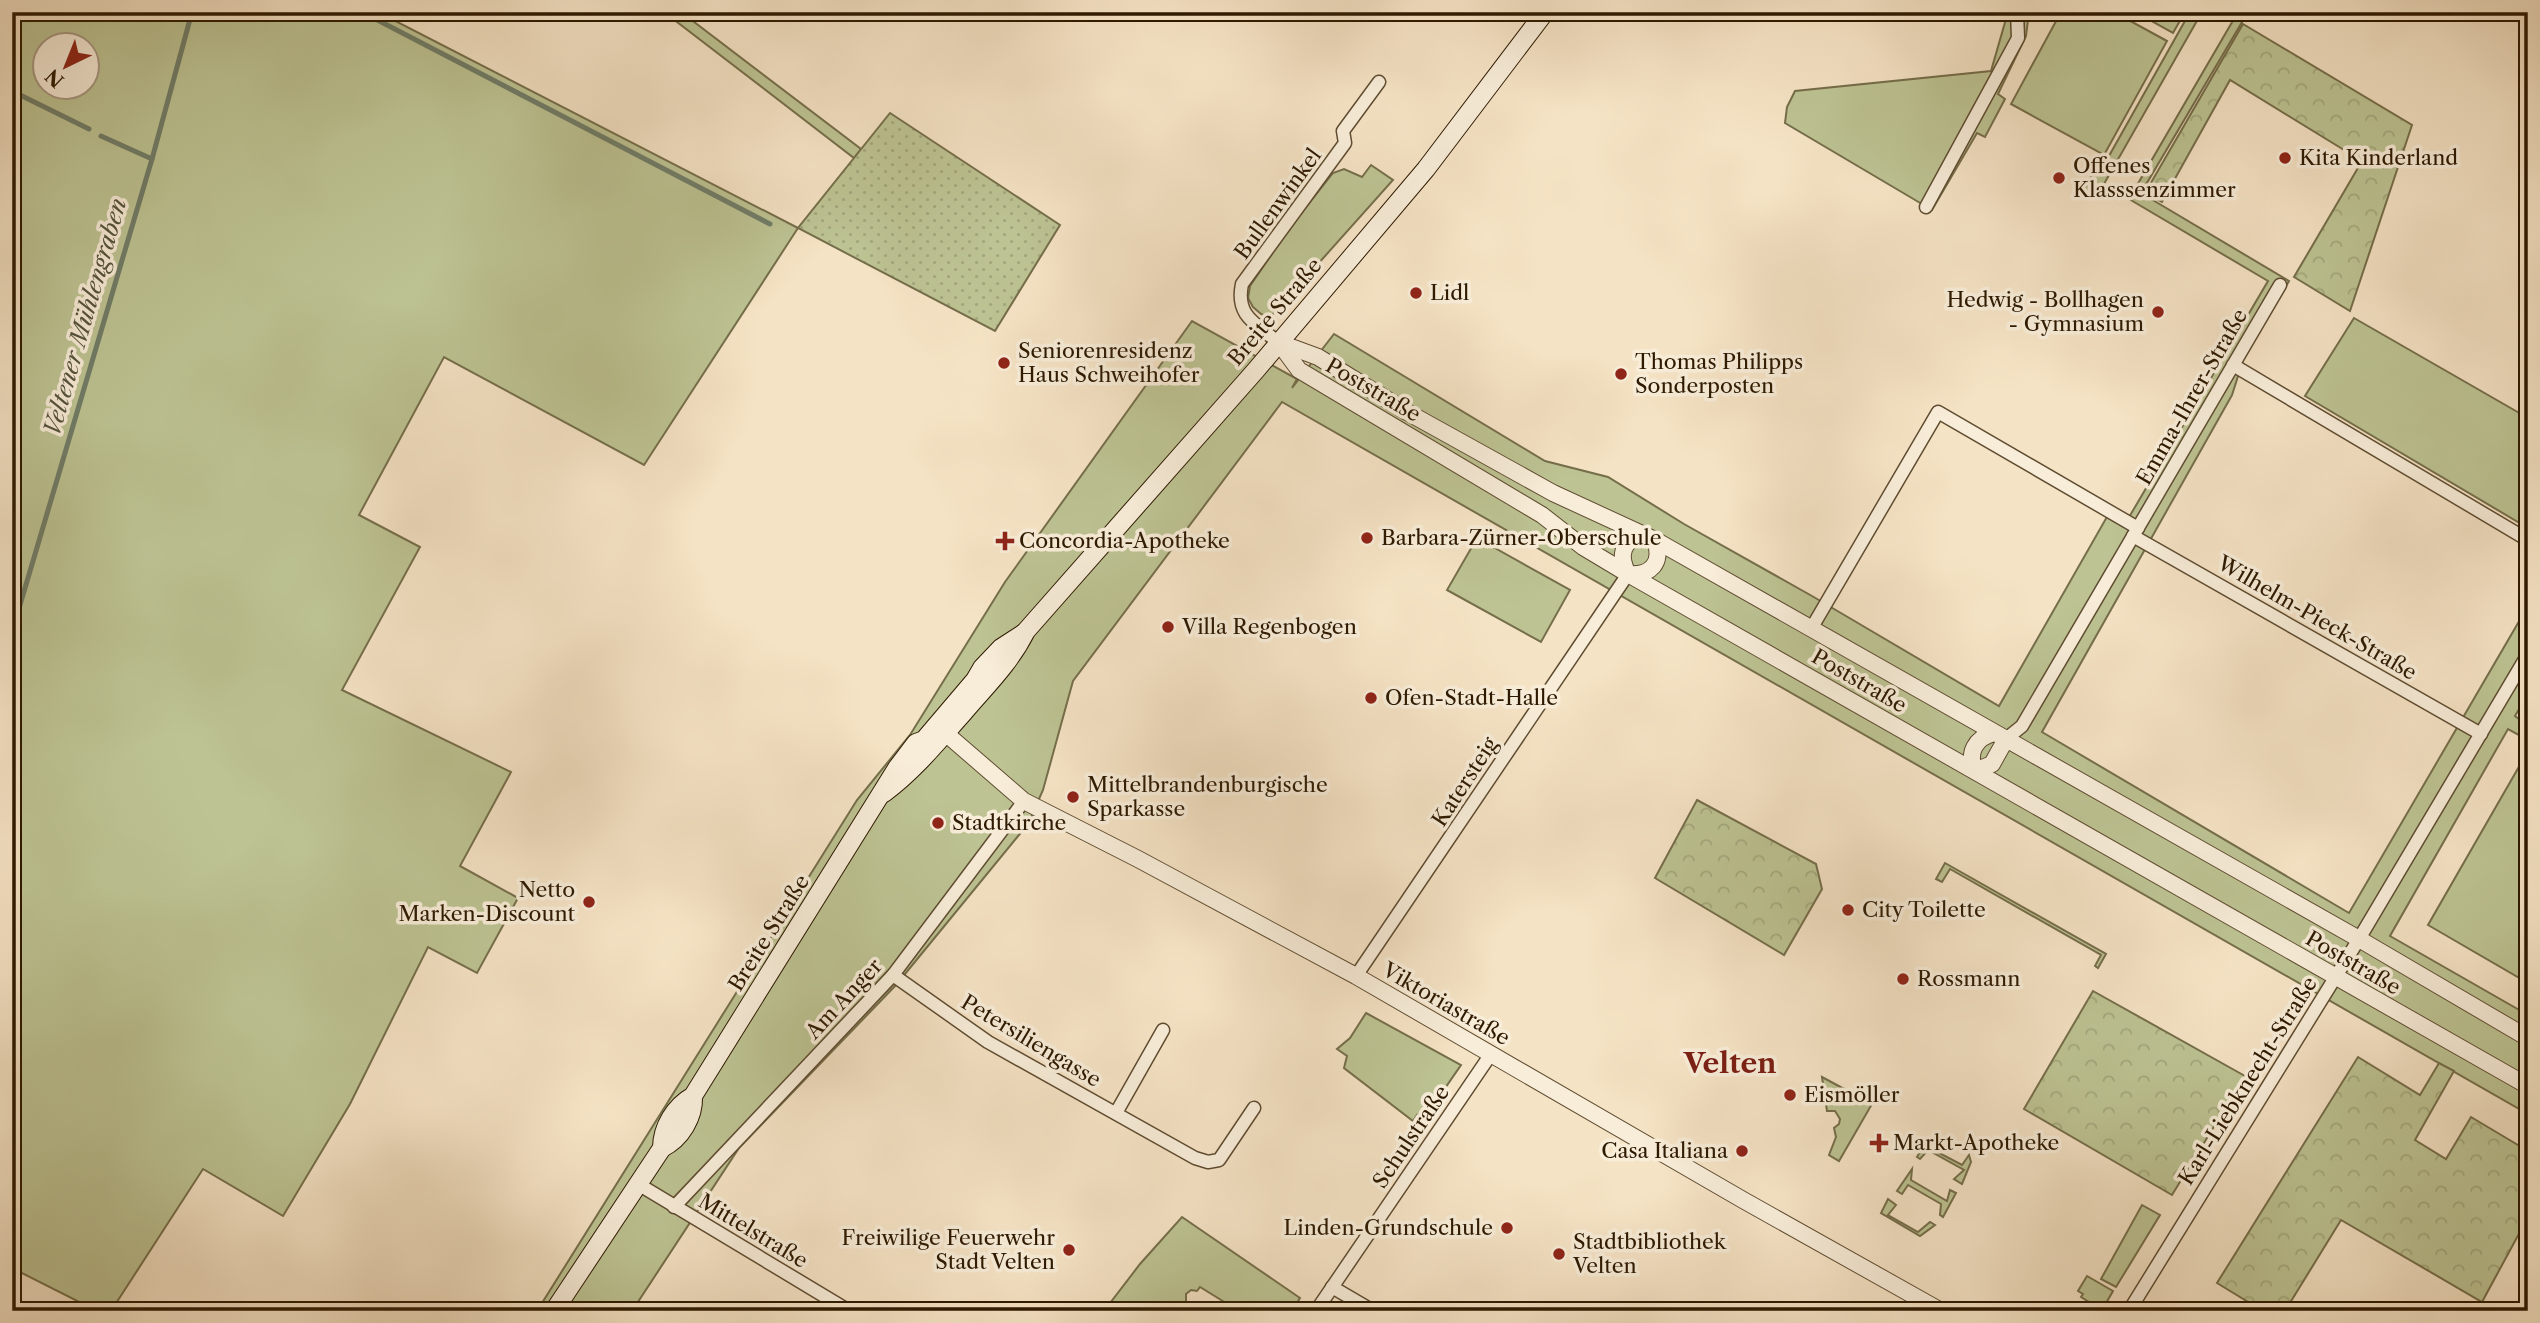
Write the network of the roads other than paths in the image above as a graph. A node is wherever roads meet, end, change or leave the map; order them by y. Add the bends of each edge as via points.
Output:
1 (1545, 12) edge
2 (2017, 12) edge
3 (1379, 82) dead end
4 (1926, 207) dead end
5 (2280, 285) dead end
6 (1279, 343) junction
7 (2233, 365) junction
8 (2136, 532) junction
9 (1650, 538) junction
10 (2528, 540) edge
11 (1628, 574) junction
12 (1811, 629) junction
13 (2528, 654) edge
14 (941, 729) junction
15 (2482, 733) junction
16 (2000, 736) junction
17 (1975, 771) junction
18 (1024, 802) junction
19 (2359, 939) junction
20 (893, 975) junction
21 (1356, 976) junction
22 (2335, 976) junction
23 (1163, 1030) dead end
24 (2528, 1038) edge
25 (1491, 1054) junction
26 (2528, 1086) edge
27 (1254, 1108) dead end
28 (1116, 1113) junction
29 (638, 1184) junction
30 (674, 1207) junction
31 (1332, 1287) junction
32 (554, 1311) edge
33 (849, 1311) edge
34 (1316, 1311) edge
35 (1373, 1311) edge
36 (1941, 1311) edge
37 (2129, 1311) edge

1 - 6 main road, Breite Straße via 1426,169
2 - 4 street via 2018,38
3 - 6 street, Bullenwinkel via 1343,131 1345,143 1242,284 1242,311
5 - 7 street, Emma-Ihrer-Straße
6 - 9 street, Poststraße via 1318,357 1553,493
6 - 11 street, Poststraße via 1299,370 1542,515
6 - 14 main road, Breite Straße via 1027,631 1013,658
7 - 8 street, Emma-Ihrer-Straße
7 - 10 street
8 - 12 street, Poststraße via 1938,412
8 - 15 street, Wilhelm-Pieck-Straße
8 - 16 street, Emma-Ihrer-Straße via 2022,726
9 - 11 street via 1635,537 1625,548 1622,563
9 - 11 street via 1659,551 1653,565 1641,575
9 - 12 street, Poststraße
11 - 17 street, Poststraße
11 - 21 street, Katersteig
12 - 16 street, Poststraße
13 - 15 street, Karl-Liebknecht-Straße
14 - 18 street, Viktoriastraße
14 - 29 main road, Breite Straße via 919,764 884,793 861,826 693,1096 694,1111 675,1142 662,1148
15 - 19 street, Karl-Liebknecht-Straße
16 - 17 street via 1992,764
16 - 17 street via 1984,736 1972,751
16 - 19 street, Poststraße
17 - 22 street, Poststraße
18 - 20 street, Am Anger
18 - 21 street, Viktoriastraße
19 - 22 street, Karl-Liebknecht-Straße
19 - 24 street, Poststraße
20 - 28 street, Petersiliengasse via 988,1042
20 - 30 street, Am Anger
21 - 25 street, Viktoriastraße
22 - 26 street, Poststraße
22 - 37 street, Karl-Liebknecht-Straße
23 - 28 street, Petersiliengasse
25 - 31 street, Schulstraße
25 - 36 street, Viktoriastraße
27 - 28 street, Petersiliengasse via 1219,1160 1208,1162
29 - 30 street, Mittelstraße
29 - 32 main road, Breite Straße
30 - 33 street, Mittelstraße
31 - 34 street, Schulstraße
31 - 35 street

